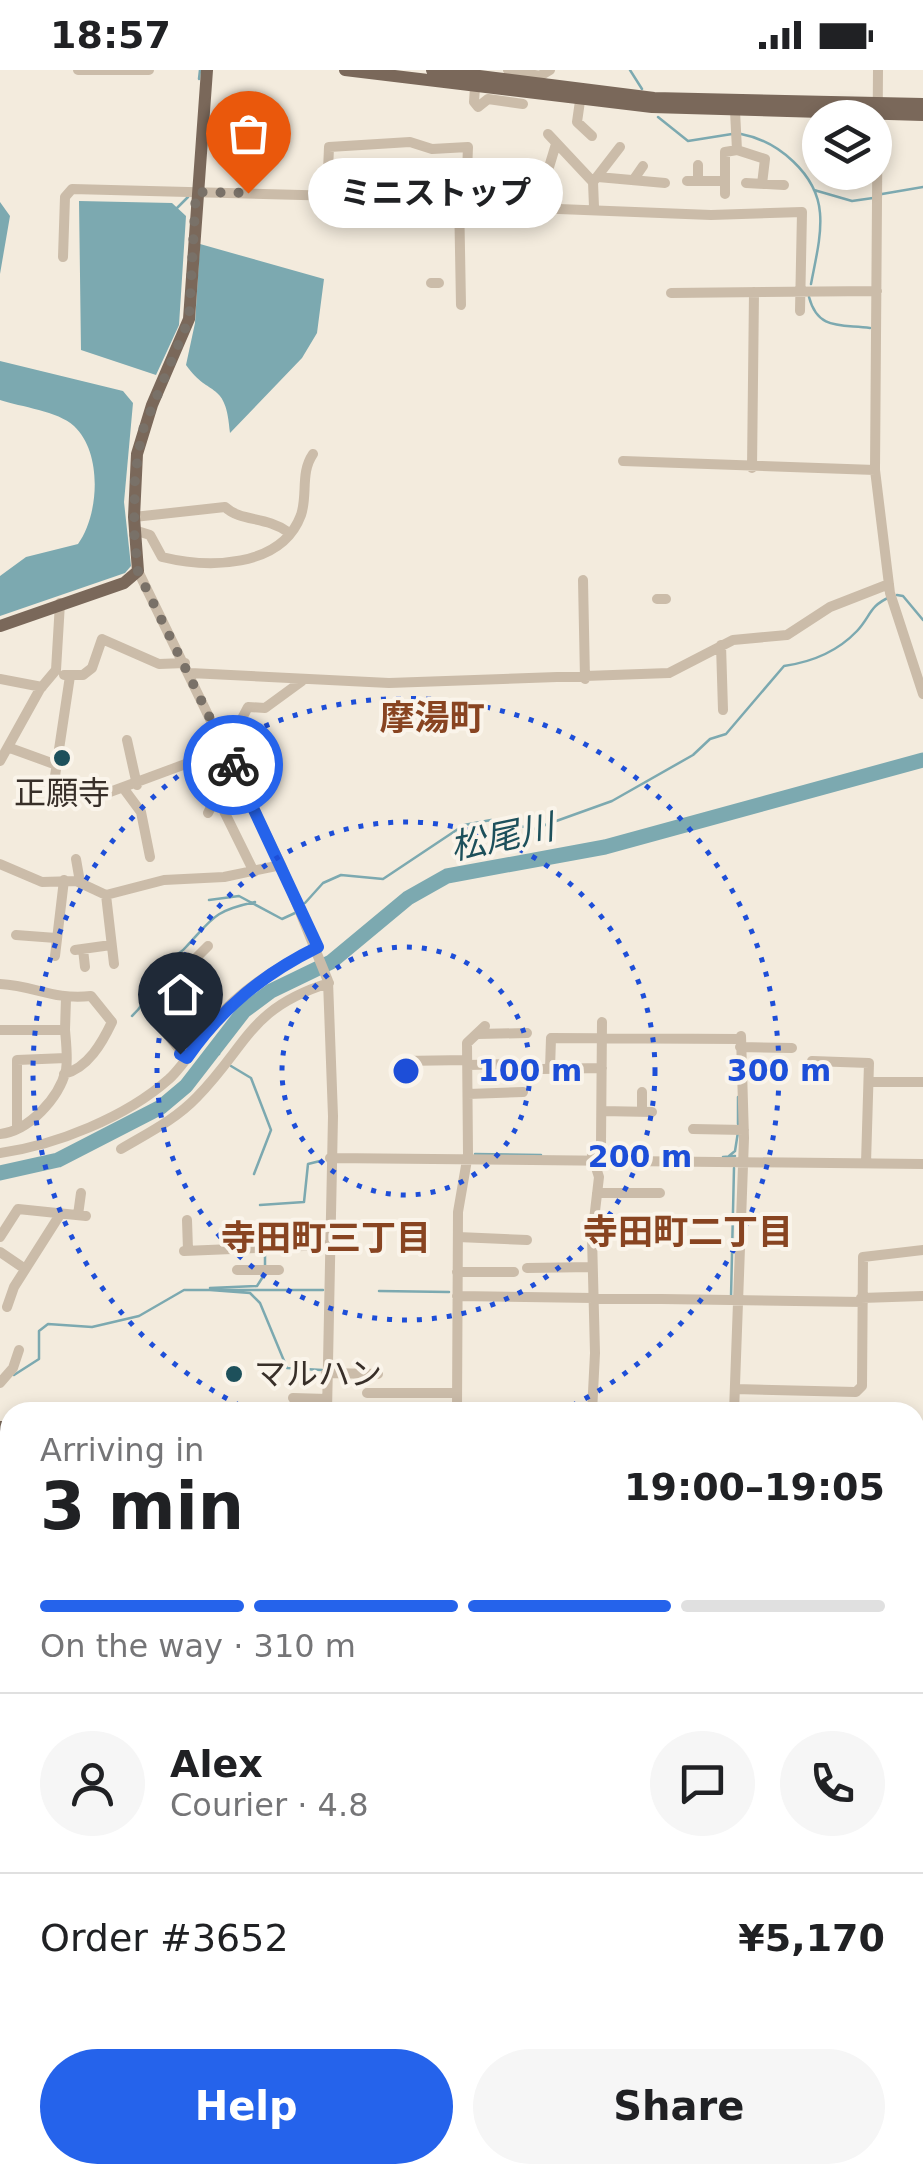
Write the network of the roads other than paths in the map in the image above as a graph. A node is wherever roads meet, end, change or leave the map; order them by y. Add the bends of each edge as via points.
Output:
1 (78, 70) edge
2 (149, 70) edge
3 (208, 70) edge
4 (345, 70) edge
5 (432, 70) edge
6 (508, 70) edge
7 (550, 70) edge
8 (878, 70) edge
9 (476, 78) edge
10 (878, 100) edge
11 (580, 101) junction
12 (523, 104) dead end
13 (923, 104) edge
14 (802, 105) edge
15 (892, 107) edge
16 (802, 110) edge
17 (892, 110) edge
18 (735, 111) junction
19 (923, 115) edge
20 (592, 136) dead end
21 (620, 147) dead end
22 (737, 150) junction
23 (698, 165) dead end
24 (642, 166) dead end
25 (546, 177) dead end
26 (595, 180) junction
27 (634, 180) junction
28 (724, 181) junction
29 (665, 183) dead end
30 (746, 183) dead end
31 (762, 184) junction
32 (784, 185) dead end
33 (877, 190) edge
34 (196, 192) junction
35 (724, 194) dead end
36 (328, 195) junction
37 (462, 196) junction
38 (594, 207) junction
39 (63, 257) dead end
40 (799, 291) junction
41 (876, 291) junction
42 (754, 292) junction
43 (671, 293) dead end
44 (461, 305) dead end
45 (800, 311) dead end
46 (313, 454) dead end
47 (622, 462) dead end
48 (752, 468) junction
49 (875, 470) junction
50 (134, 524) junction
51 (288, 532) junction
52 (138, 572) junction
53 (583, 580) dead end
54 (890, 591) junction
55 (60, 603) junction
56 (0, 626) edge
57 (721, 645) junction
58 (910, 650) junction
59 (923, 650) edge
60 (188, 668) junction
61 (53, 674) junction
62 (70, 676) junction
63 (0, 679) edge
64 (584, 679) junction
65 (302, 681) junction
66 (42, 687) junction
67 (923, 694) edge
68 (723, 710) dead end
69 (126, 740) dead end
70 (10, 748) junction
71 (226, 749) junction
72 (0, 760) edge
73 (54, 764) junction
74 (238, 774) junction
75 (137, 785) junction
76 (124, 789) junction
77 (216, 795) junction
78 (208, 813) dead end
79 (150, 857) dead end
80 (76, 859) dead end
81 (0, 864) edge
82 (282, 865) junction
83 (254, 872) junction
84 (64, 880) junction
85 (80, 882) junction
86 (106, 895) junction
87 (16, 935) dead end
88 (56, 938) junction
89 (111, 945) junction
90 (208, 946) dead end
91 (318, 948) junction
92 (55, 956) dead end
93 (114, 964) dead end
94 (85, 967) dead end
95 (328, 982) junction
96 (0, 984) edge
97 (66, 998) junction
98 (151, 1009) dead end
99 (214, 1022) junction
100 (602, 1022) dead end
101 (0, 1030) edge
102 (66, 1030) junction
103 (527, 1032) dead end
104 (602, 1038) junction
105 (740, 1041) junction
106 (792, 1048) dead end
107 (66, 1058) junction
108 (187, 1058) junction
109 (402, 1061) dead end
110 (468, 1062) junction
111 (812, 1062) dead end
112 (515, 1064) dead end
113 (602, 1068) junction
114 (743, 1072) junction
115 (776, 1072) dead end
116 (64, 1074) junction
117 (870, 1082) junction
118 (917, 1085) edge
119 (523, 1092) dead end
120 (642, 1092) dead end
121 (468, 1094) junction
122 (602, 1111) junction
123 (17, 1129) junction
124 (693, 1129) dead end
125 (740, 1130) junction
126 (0, 1134) edge
127 (120, 1148) dead end
128 (0, 1153) edge
129 (467, 1157) junction
130 (330, 1158) junction
131 (594, 1159) junction
132 (741, 1161) junction
133 (866, 1163) junction
134 (923, 1164) edge
135 (81, 1193) dead end
136 (598, 1193) junction
137 (660, 1193) dead end
138 (62, 1214) junction
139 (187, 1220) dead end
140 (0, 1237) edge
141 (458, 1237) junction
142 (527, 1240) dead end
143 (328, 1245) junction
144 (278, 1246) junction
145 (923, 1250) edge
146 (0, 1252) edge
147 (592, 1267) junction
148 (527, 1268) dead end
149 (25, 1269) junction
150 (457, 1272) junction
151 (514, 1272) dead end
152 (241, 1273) dead end
153 (456, 1296) junction
154 (923, 1296) edge
155 (592, 1297) junction
156 (862, 1300) junction
157 (737, 1303) junction
158 (6, 1307) dead end
159 (19, 1350) dead end
160 (326, 1373) junction
161 (378, 1374) dead end
162 (0, 1383) edge
163 (735, 1389) junction
164 (367, 1393) dead end
165 (456, 1393) junction
166 (293, 1398) dead end
167 (327, 1399) joint
168 (456, 1402) edge
169 (593, 1402) edge
170 (734, 1402) edge

1 - 2 street
3 - 34 main road
4 - 9 main road
5 - 9 main road
6 - 7 street via 540,76
8 - 10 street
9 - 11 main road
9 - 12 street via 478,106 488,100
9 - 14 main road via 654,98
11 - 18 main road
11 - 20 street via 577,122
13 - 15 main road
16 - 18 main road
17 - 19 main road
18 - 22 street
21 - 26 street
22 - 28 street via 725,152
22 - 31 street via 765,158
23 - 28 street via 692,181
24 - 27 street
25 - 26 street via 552,139
26 - 27 street
26 - 38 street
27 - 29 street
28 - 35 street
30 - 31 street
31 - 32 street
33 - 41 street
34 - 36 street
34 - 39 street via 72,189 65,197
34 - 50 main road via 189,319 142,432
36 - 37 street
36 - 37 street via 329,147 410,142 468,147
37 - 38 street via 505,207
37 - 44 street
38 - 40 street via 802,212
40 - 41 street
40 - 42 street
40 - 45 street
41 - 49 street
42 - 43 street
42 - 48 street
46 - 51 street via 302,513
47 - 48 street
48 - 49 street
49 - 54 street
50 - 51 street via 224,507
50 - 51 street via 150,535 162,557 197,564 232,564 275,547
50 - 52 main road
52 - 55 main road
52 - 60 street
53 - 64 street
54 - 57 street via 830,606 787,636
54 - 58 street
55 - 56 main road
55 - 61 street
57 - 64 street via 669,673
57 - 68 street
58 - 59 street
58 - 67 street
60 - 62 street via 158,664 102,638 92,668
60 - 65 street
60 - 71 street
61 - 62 street
61 - 66 street
62 - 73 street
63 - 66 street
64 - 65 street
65 - 71 street via 265,708 248,706
66 - 70 street
69 - 75 street
70 - 72 street
70 - 73 street
71 - 74 street
71 - 75 street
73 - 76 street via 64,788 91,799
74 - 77 street
74 - 82 street
75 - 76 street
76 - 79 street via 140,812
77 - 78 street
77 - 83 street
80 - 85 street
81 - 84 street via 42,882
82 - 83 street
82 - 91 street
83 - 86 street via 164,880
84 - 85 street
84 - 88 street
85 - 86 street
86 - 89 street
87 - 88 street
88 - 92 street
89 - 93 street
89 - 94 street via 79,950
90 - 99 street via 172,983
91 - 95 street
91 - 99 street via 266,976
95 - 127 street via 264,1016 195,1100 139,1144
95 - 130 street
96 - 97 street
97 - 102 street
97 - 116 street via 91,996 112,1026 101,1048
98 - 108 street
99 - 108 street
100 - 104 street
101 - 102 street
102 - 107 street
103 - 110 street via 482,1030 466,1043
104 - 105 street
104 - 113 street
104 - 113 street via 550,1038 546,1068
105 - 106 street
105 - 114 street
107 - 116 street
107 - 123 street via 17,1060
108 - 128 street via 158,1088 110,1115
109 - 110 street via 420,1067
110 - 112 street
110 - 121 street
111 - 117 street via 869,1063
113 - 122 street
114 - 115 street
114 - 125 street
116 - 123 street via 46,1106
117 - 118 street
117 - 133 street
119 - 121 street
120 - 122 street via 647,1112
121 - 129 street
122 - 131 street
123 - 126 street
124 - 125 street
125 - 132 street
129 - 130 street
129 - 131 street
129 - 141 street
130 - 143 street
131 - 132 street
131 - 136 street
132 - 133 street
132 - 157 street
133 - 134 street
135 - 138 street via 82,1216
136 - 137 street
136 - 147 street
138 - 140 street via 18,1209
138 - 149 street
139 - 144 street via 186,1250
141 - 142 street via 505,1245
141 - 150 street
143 - 144 street
143 - 160 street
144 - 152 street via 279,1273
145 - 156 street via 866,1254
146 - 149 street
147 - 148 street
147 - 155 street
149 - 158 street
150 - 151 street
150 - 153 street
153 - 155 street
153 - 165 street
154 - 156 street
155 - 157 street
155 - 169 street
156 - 157 street
156 - 163 street via 862,1386 856,1392
157 - 163 street
159 - 162 street
160 - 161 street
160 - 167 street
163 - 170 street
164 - 165 street
165 - 168 street
166 - 167 street

